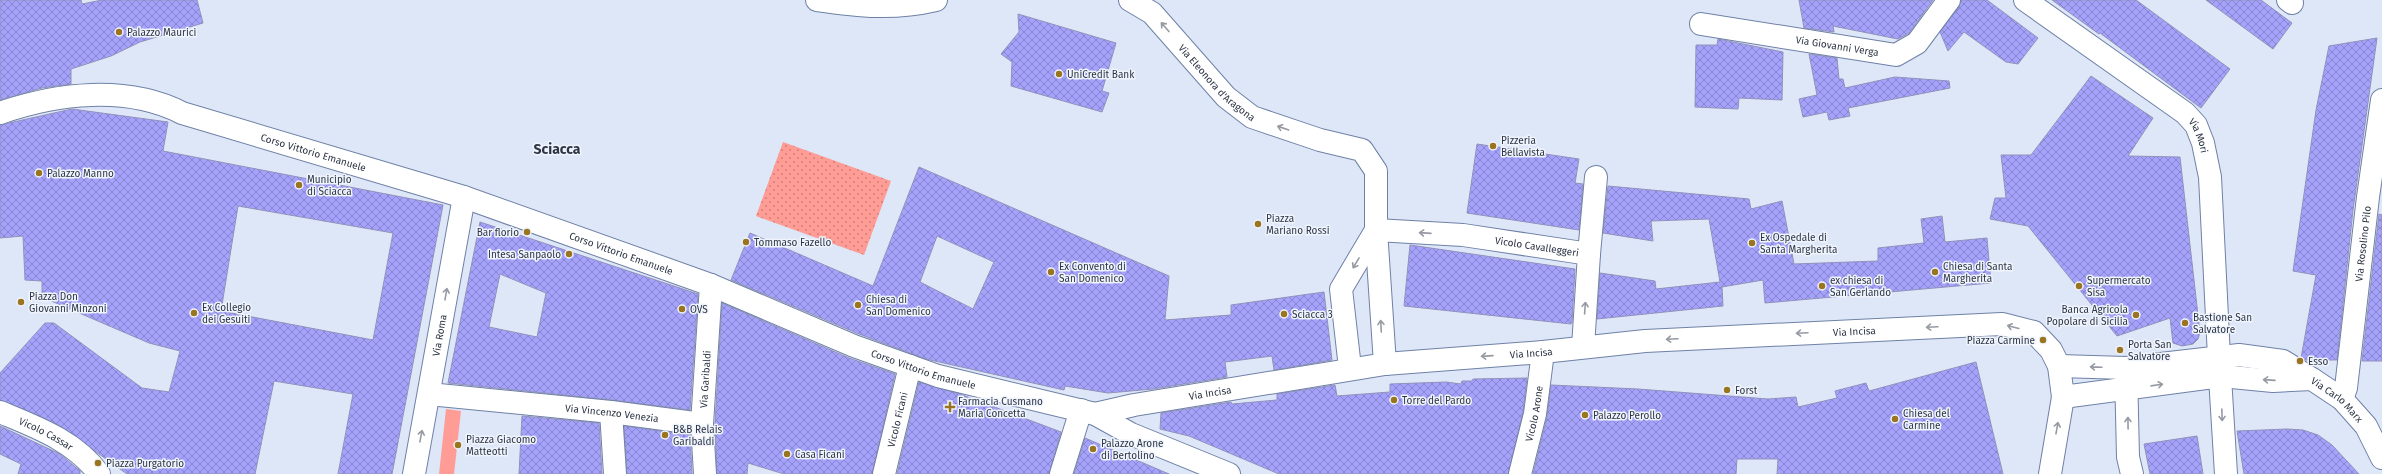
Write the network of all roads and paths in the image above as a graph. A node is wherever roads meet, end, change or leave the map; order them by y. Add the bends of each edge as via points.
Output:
1 (816, 0) edge
2 (936, 0) edge
3 (1130, 0) edge
4 (1949, 0) edge
5 (2025, 0) edge
6 (1701, 24) dead end
7 (2382, 100) edge
8 (0, 113) edge
9 (1596, 177) dead end
10 (464, 197) junction
11 (2375, 198) edge
12 (1376, 230) junction
13 (1589, 254) junction
14 (711, 285) junction
15 (1583, 347) junction
16 (1543, 352) junction
17 (1385, 364) junction
18 (910, 366) junction
19 (2059, 366) junction
20 (2220, 366) junction
21 (1350, 368) junction
22 (2126, 368) junction
23 (2127, 390) junction
24 (2344, 393) junction
25 (429, 394) junction
26 (2063, 397) junction
27 (0, 412) edge
28 (611, 412) junction
29 (1088, 412) junction
30 (702, 424) junction
31 (2382, 458) edge
32 (2051, 466) edge
33 (2130, 466) edge
34 (94, 467) edge
35 (414, 474) edge
36 (615, 474) edge
37 (705, 474) edge
38 (884, 474) edge
39 (1061, 474) edge
40 (1229, 474) edge
41 (1520, 474) edge
42 (2226, 474) edge

1 - 2 street via 867,7 909,6
12 -> 3 street, Via Eleonora d'Aragona via 1376,171 1362,150 1320,140 1252,117 1226,97 1152,12
4 - 6 street, Via Giovanni Verga via 1917,43 1896,56
5 - 20 street, Via Mori via 2185,113 2196,125 2210,177
7 - 11 street, Via Rosolino Pilo
8 - 10 street, Corso Vittorio Emanuele via 52,99 81,96 136,98 163,103 182,113
9 - 13 street
10 - 14 street, Corso Vittorio Emanuele
25 -> 10 street, Via Roma
11 - 24 street, Via Rosolino Pilo
13 -> 12 street, Vicolo Cavalleggeri via 1464,235
17 -> 12 street
12 -> 21 street via 1341,289
15 -> 13 street, Vicolo Cavalleggeri
14 - 18 street, Corso Vittorio Emanuele via 854,346
14 - 30 street, Via Garibaldi
15 - 16 street, Via Incisa
19 -> 15 street, Via Incisa via 2051,350 2034,332 2002,324 1645,341
16 -> 17 street, Via Incisa
16 - 41 street, Vicolo Arone via 1535,414
17 - 21 street, Via Incisa
18 - 29 street, Corso Vittorio Emanuele via 938,376
18 - 38 street, Vicolo Ficani
22 -> 19 street
19 - 26 street
20 - 22 street
23 -> 20 street
24 -> 20 street, Via Carlo Marx via 2312,379 2273,381
20 -> 42 street, Via Mori
21 - 29 street, Via Incisa
22 - 23 street
23 - 26 street
33 -> 23 street
24 - 31 street, Via Carlo Marx via 2366,426
25 - 28 street, Via Vincenzo Venezia
35 -> 25 street, Via Roma
32 -> 26 street
27 - 34 street, Vicolo Cassar via 52,434
28 - 30 street, Via Vincenzo Venezia
28 - 36 street
29 - 39 street
29 - 40 street, Corso Vittorio Emanuele via 1131,434
30 - 37 street, Via Garibaldi

